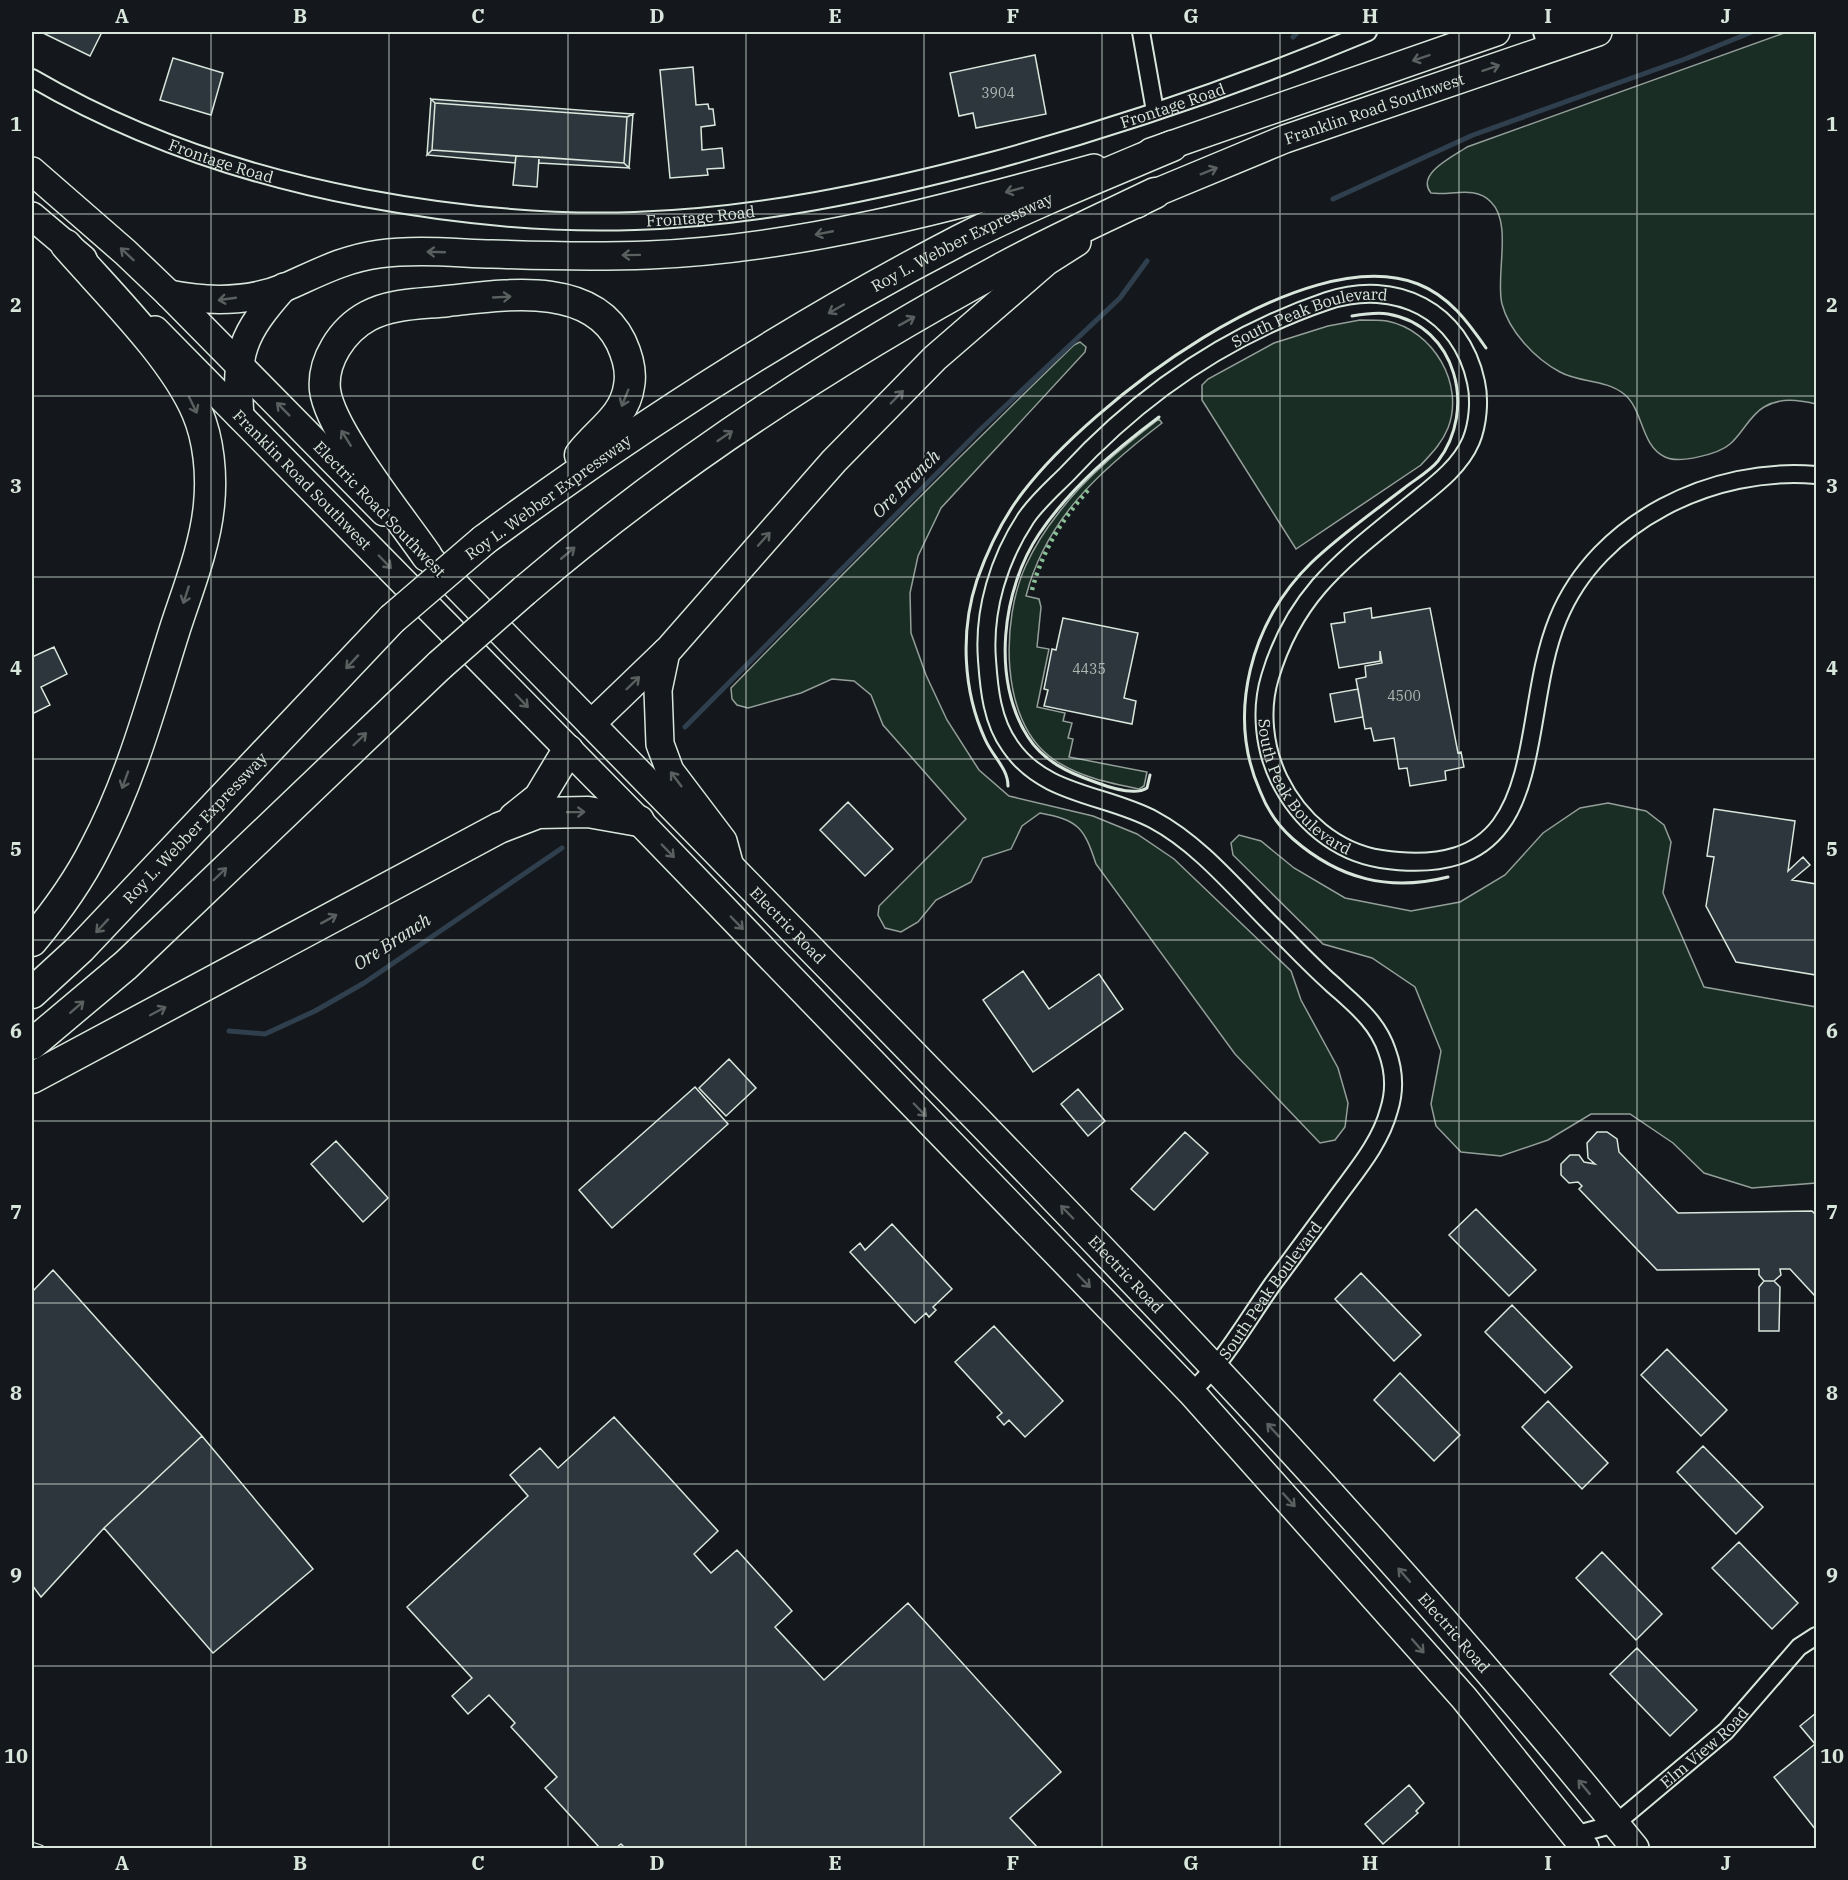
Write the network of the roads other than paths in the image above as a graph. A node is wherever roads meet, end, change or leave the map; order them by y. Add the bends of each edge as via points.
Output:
1 (1141, 32) edge
2 (1368, 32) edge
3 (1496, 32) edge
4 (1598, 32) edge
5 (1544, 40) edge
6 (32, 78) edge
7 (1155, 111) junction
8 (1172, 146) junction
9 (32, 171) edge
10 (1155, 193) junction
11 (32, 216) edge
12 (66, 245) junction
13 (285, 287) junction
14 (169, 294) junction
15 (238, 364) junction
16 (240, 416) junction
17 (1816, 475) edge
18 (555, 487) junction
19 (427, 556) junction
20 (666, 652) junction
21 (591, 724) junction
22 (568, 750) junction
23 (639, 821) junction
24 (499, 828) junction
25 (729, 863) junction
26 (32, 941) edge
27 (32, 993) edge
28 (32, 1044) edge
29 (32, 1078) edge
30 (1217, 1369) junction
31 (1191, 1392) junction
32 (1816, 1636) edge
33 (1615, 1824) junction
34 (1580, 1842) edge
35 (1635, 1848) edge

1 - 7 street
2 - 7 street, Frontage Road
3 -> 8 main road, Franklin Road Southwest
4 - 5 main road, Franklin Road Southwest
10 -> 5 main road, Franklin Road Southwest
6 - 7 street, Frontage Road via 135,130 257,174 406,206 562,221 695,218 861,194 1035,149
8 -> 13 main road, Franklin Road Southwest via 890,220 779,242 651,255 379,254 314,272
8 -> 18 highway, Roy L. Webber Expressway via 1071,188 897,274 726,376
14 -> 9 main road
20 -> 10 main road, Franklin Road Southwest via 834,461 935,358 1047,261
28 -> 10 highway, bridge via 126,965 440,665 577,545 802,384 1006,266
11 - 12 main road, Franklin Road Southwest
12 - 16 main road, Franklin Road Southwest via 110,283
12 -> 26 highway via 167,362 184,388 205,438 209,506 201,547 119,797 80,876
13 -> 14 main road via 215,301
13 - 15 main road via 252,325
14 - 15 main road, Electric Road Southwest
15 - 16 main road
19 -> 15 main road, Electric Road Southwest
16 -> 22 main road, Franklin Road Southwest
17 - 30 street, South Peak Boulevard via 1789,472 1736,480 1680,498 1612,541 1581,576 1557,621 1521,786 1504,821 1478,847 1445,859 1404,862 1364,857 1330,840 1299,813 1276,775 1265,736 1265,694 1278,648 1299,609 1325,576 1448,474 1471,442 1480,399 1472,360 1450,325 1419,303 1383,294 1341,296 1293,313 1238,338 1167,384 1095,443 1028,515 997,574 985,637 990,699 1009,745 1039,776 1083,796 1160,822 1199,854 1366,1013 1385,1044 1394,1075 1389,1112 1369,1153 1239,1330
19 -> 18 highway via 344,437 325,392 329,358 340,341 367,316 389,308 542,296 575,303 604,318 625,352 629,386 605,431 587,446
18 -> 27 highway, Roy L. Webber Expressway, bridge via 484,540 392,619 81,948
19 - 21 main road, Electric Road Southwest
21 -> 20 main road, Franklin Road Southwest
25 -> 20 main road via 723,841 670,771 660,744 658,690
21 - 22 main road, Franklin Road Southwest
21 - 25 main road, Electric Road
22 - 23 main road
22 - 24 highway via 539,798
24 -> 23 highway via 538,813 588,812
23 -> 31 main road
29 -> 24 highway
30 -> 25 main road, Electric Road
30 - 31 street, South Peak Boulevard
33 -> 30 main road, Electric Road via 1399,1570
31 -> 34 main road via 1464,1698
32 - 33 street, Elm View Road via 1799,1647 1726,1731
33 - 34 street, Elm View Road
33 - 35 main road, Electric Road

